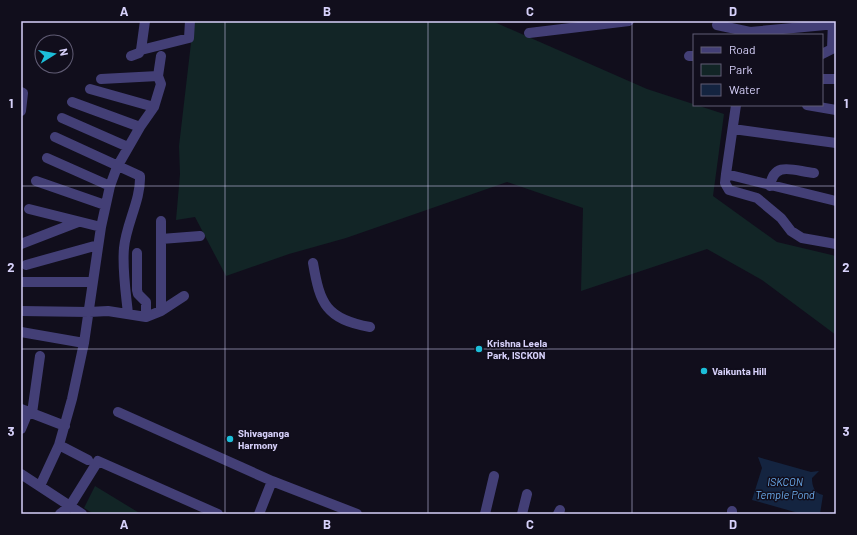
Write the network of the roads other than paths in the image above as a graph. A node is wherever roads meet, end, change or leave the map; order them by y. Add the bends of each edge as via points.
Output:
1 (145, 21) edge
2 (190, 21) edge
3 (629, 21) edge
4 (755, 21) edge
5 (605, 23) edge
6 (834, 23) edge
7 (716, 25) dead end
8 (529, 33) dead end
9 (749, 33) edge
10 (141, 50) junction
11 (823, 54) edge
12 (131, 56) dead end
13 (161, 56) dead end
14 (158, 76) junction
15 (101, 79) dead end
16 (823, 79) edge
17 (836, 79) edge
18 (90, 88) dead end
19 (21, 92) edge
20 (72, 102) dead end
21 (736, 106) edge
22 (813, 106) edge
23 (154, 107) junction
24 (836, 110) edge
25 (21, 111) edge
26 (62, 118) dead end
27 (140, 127) junction
28 (732, 129) junction
29 (55, 137) dead end
30 (836, 142) edge
31 (128, 147) junction
32 (47, 158) dead end
33 (117, 167) junction
34 (726, 174) junction
35 (814, 174) dead end
36 (36, 181) dead end
37 (110, 186) junction
38 (770, 186) junction
39 (836, 201) edge
40 (105, 205) junction
41 (29, 209) dead end
42 (161, 221) dead end
43 (78, 222) junction
44 (101, 226) junction
45 (200, 236) dead end
46 (161, 239) junction
47 (21, 244) edge
48 (836, 244) edge
49 (98, 245) junction
50 (137, 253) dead end
51 (313, 263) dead end
52 (26, 265) dead end
53 (21, 282) edge
54 (92, 282) junction
55 (184, 296) dead end
56 (21, 311) edge
57 (161, 311) junction
58 (89, 312) junction
59 (128, 314) junction
60 (146, 317) junction
61 (370, 327) dead end
62 (21, 332) edge
63 (84, 343) junction
64 (40, 356) dead end
65 (27, 411) edge
66 (118, 412) dead end
67 (65, 426) junction
68 (21, 429) edge
69 (59, 445) junction
70 (88, 460) dead end
71 (21, 474) edge
72 (494, 476) dead end
73 (272, 481) junction
74 (40, 486) junction
75 (527, 494) dead end
76 (70, 506) junction
77 (212, 513) edge
78 (60, 514) edge
79 (82, 514) edge
80 (259, 514) edge
81 (357, 514) edge
82 (485, 514) edge
83 (522, 514) edge

1 - 10 street
2 - 10 street via 189,38
3 - 5 street
4 - 9 street
5 - 8 street
6 - 9 street
6 - 11 street via 832,49
7 - 9 street
10 - 12 street
13 - 14 street
14 - 15 street
14 - 23 street via 161,84
16 - 17 street
18 - 23 street
19 - 25 street
20 - 27 street
21 - 28 street
22 - 24 street
23 - 27 street
26 - 31 street
27 - 31 street
28 - 30 street
28 - 34 street
29 - 33 street
31 - 33 street
32 - 37 street
33 - 37 street
33 - 59 street via 140,176 140,188 124,249
34 - 38 street
34 - 48 street via 724,183 729,190 756,198 781,218 791,231 802,238
35 - 38 street via 776,170
36 - 40 street
37 - 40 street
38 - 39 street
40 - 44 street
41 - 43 street
42 - 46 street
43 - 44 street
43 - 47 street
44 - 49 street
45 - 46 street
46 - 57 street
49 - 52 street
49 - 54 street
50 - 60 street via 137,290 146,302
51 - 61 street via 322,300 339,317 353,324
53 - 54 street
54 - 58 street
55 - 57 street
56 - 58 street
57 - 60 street
58 - 59 street via 108,310
58 - 63 street
59 - 60 street
62 - 63 street
63 - 67 street
64 - 65 street
65 - 67 street
65 - 68 street
66 - 73 street
67 - 69 street
69 - 70 street
69 - 74 street
71 - 74 street
72 - 82 street
73 - 80 street
73 - 81 street
74 - 76 street
75 - 83 street
76 - 77 street via 98,460
76 - 78 street
76 - 79 street

